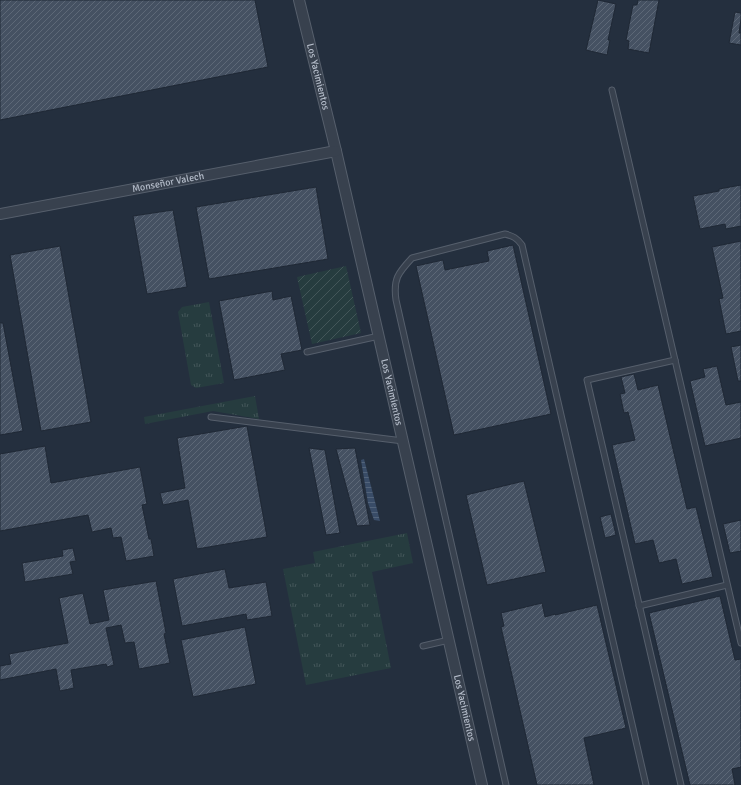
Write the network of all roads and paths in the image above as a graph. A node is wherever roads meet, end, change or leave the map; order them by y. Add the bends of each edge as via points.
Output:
1 (299, 0) edge
2 (612, 90) dead end
3 (336, 151) junction
4 (0, 214) edge
5 (379, 336) junction
6 (307, 352) dead end
7 (675, 360) junction
8 (211, 417) dead end
9 (403, 440) junction
10 (727, 585) junction
11 (639, 606) junction
12 (449, 640) junction
13 (741, 643) edge
14 (423, 646) dead end
15 (482, 785) edge
16 (506, 785) edge
17 (646, 785) edge
18 (681, 785) edge

1 - 3 street, Los Yacimientos
2 - 7 lane
3 - 4 street, Monseñor Valech
3 - 5 street, Los Yacimientos
5 - 6 lane
5 - 9 street, Los Yacimientos
7 - 10 lane
7 - 11 lane via 588,380
8 - 9 lane
9 - 12 street, Los Yacimientos
10 - 11 lane
10 - 13 lane
11 - 18 lane
12 - 14 lane
12 - 15 street, Los Yacimientos
16 - 17 lane via 395,290 397,276 412,258 505,234 517,239 522,245

